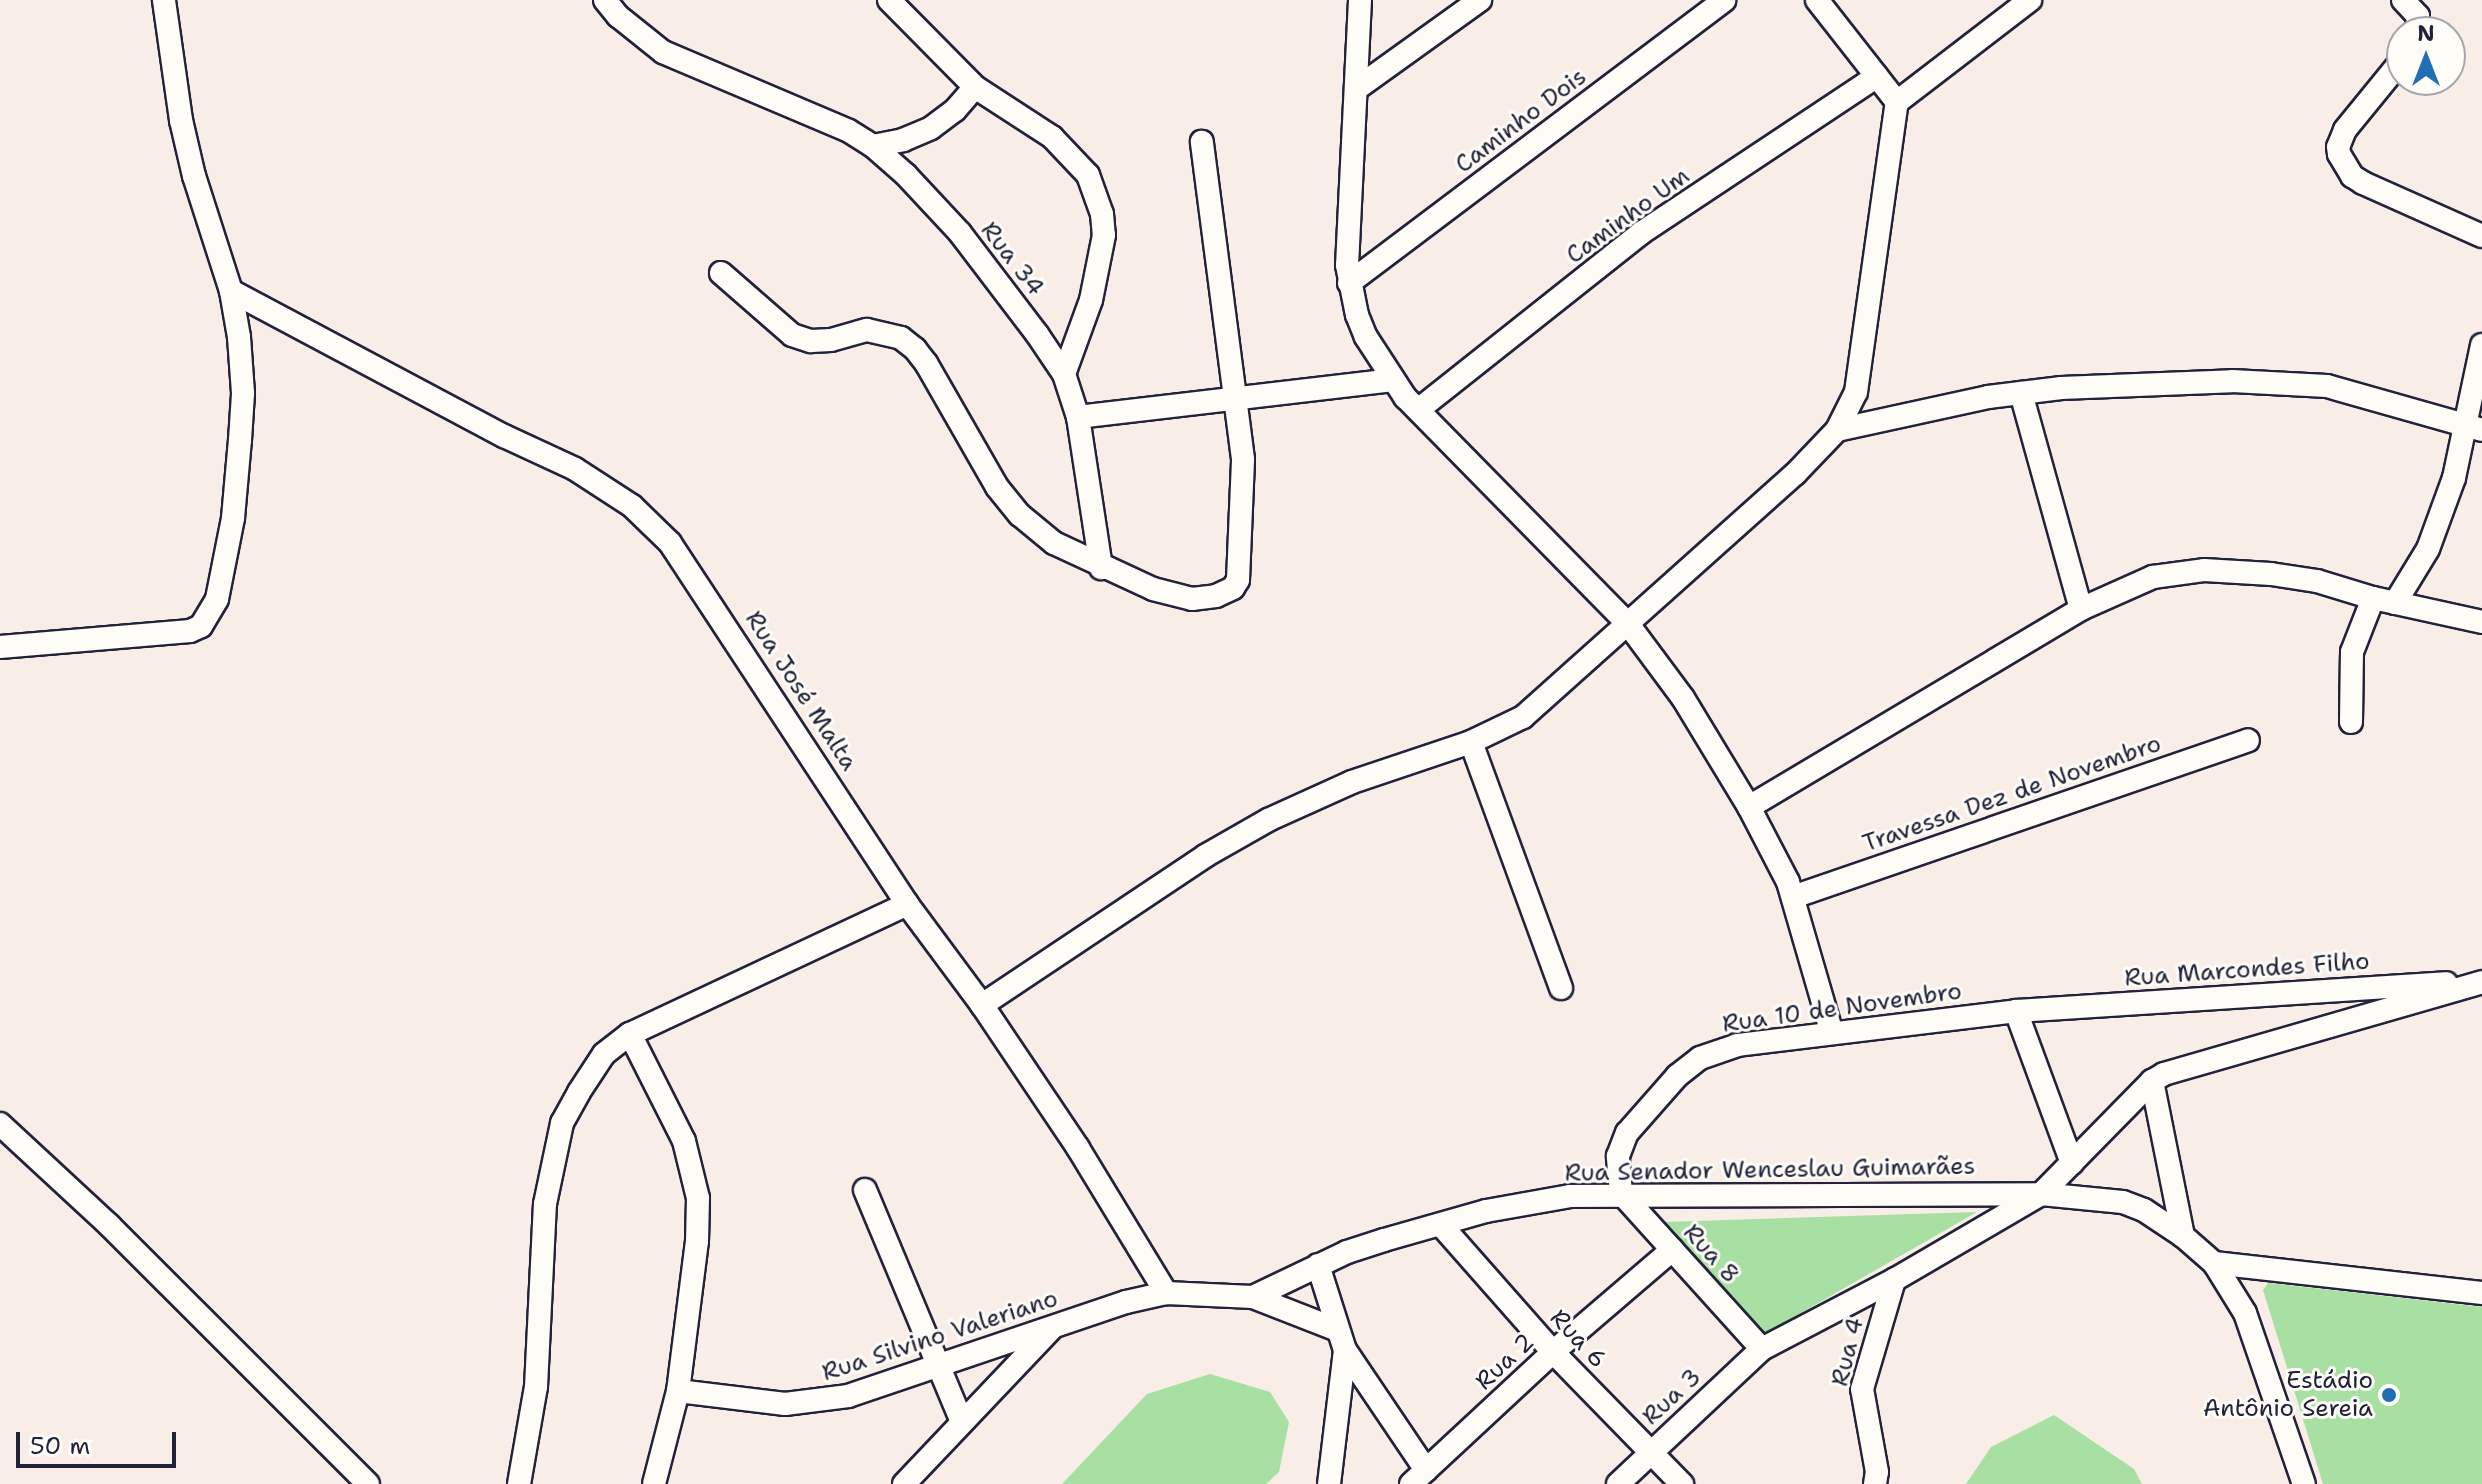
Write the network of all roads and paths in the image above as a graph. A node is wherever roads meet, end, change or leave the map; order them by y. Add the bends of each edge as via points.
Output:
1 (164, 0) edge
2 (605, 0) edge
3 (889, 0) edge
4 (1360, 0) edge
5 (1480, 0) edge
6 (1724, 0) edge
7 (1817, 0) edge
8 (2019, 3) edge
9 (1877, 76) junction
10 (2386, 80) edge
11 (975, 87) junction
12 (1356, 89) junction
13 (1897, 102) junction
14 (1202, 142) dead end
15 (873, 146) junction
16 (2482, 236) edge
17 (721, 273) dead end
18 (1349, 283) junction
19 (231, 291) junction
20 (2482, 345) edge
21 (1064, 374) junction
22 (1391, 380) junction
23 (2021, 393) junction
24 (1237, 398) junction
25 (1418, 410) junction
26 (1078, 417) junction
27 (2474, 428) edge
28 (1837, 430) junction
29 (1101, 568) junction
30 (2384, 601) junction
31 (2081, 609) junction
32 (2482, 622) edge
33 (1628, 624) junction
34 (0, 647) edge
35 (2351, 722) dead end
36 (2248, 740) dead end
37 (1471, 742) junction
38 (1749, 807) junction
39 (1793, 897) junction
40 (907, 904) junction
41 (2482, 981) edge
42 (1561, 988) dead end
43 (982, 1005) junction
44 (2016, 1011) junction
45 (1831, 1030) junction
46 (630, 1034) junction
47 (2152, 1081) junction
48 (0, 1124) edge
49 (2072, 1163) junction
50 (865, 1190) dead end
51 (1621, 1193) junction
52 (2041, 1194) junction
53 (1441, 1225) junction
54 (2183, 1236) junction
55 (1672, 1250) junction
56 (2214, 1263) junction
57 (1318, 1265) junction
58 (1894, 1280) junction
59 (1166, 1293) junction
60 (2482, 1293) edge
61 (1253, 1297) junction
62 (1054, 1327) junction
63 (1335, 1329) junction
64 (1762, 1349) junction
65 (1345, 1350) junction
66 (1553, 1352) junction
67 (936, 1365) junction
68 (678, 1391) junction
69 (962, 1422) junction
70 (1652, 1451) junction
71 (1419, 1477) edge
72 (368, 1484) edge
73 (519, 1484) edge
74 (654, 1484) edge
75 (904, 1484) edge
76 (1329, 1484) edge
77 (1618, 1484) edge
78 (1682, 1484) edge
79 (1875, 1484) edge
80 (2304, 1484) edge

1 - 19 street via 194,176
2 - 15 street, Rua 34 via 663,52 823,119
3 - 11 street
4 - 12 street
5 - 12 street
6 - 18 street, Caminho Dois
7 - 9 street
8 - 13 street
9 - 13 street
9 - 25 street, Caminho Um via 1641,233
10 - 16 street via 2345,130 2338,147 2352,176
11 - 15 street via 931,128
11 - 21 street via 1052,137 1088,175 1095,191 1104,235 1100,260
12 - 18 street
13 - 28 street via 1856,392
14 - 24 street
15 - 21 street, Rua 34 via 960,233
17 - 29 street via 792,335 811,341 867,330 885,332 915,349 968,442 1020,515 1054,543
18 - 22 street via 1366,337
19 - 34 street via 243,393 240,440 233,518 217,599 208,616 190,631
19 - 40 street, Rua José Malta via 575,469 632,506 670,543 712,602
20 - 27 street
21 - 26 street, Rua 34
22 - 24 street
22 - 25 street
23 - 27 street via 2124,383 2289,383 2365,394
23 - 28 street
23 - 31 street
24 - 26 street
24 - 29 street via 1242,507 1238,580 1233,588 1208,599 1184,597
25 - 33 street
26 - 29 street, Rua 34
27 - 30 street via 2428,549
28 - 33 street
30 - 31 street via 2317,581 2204,570 2153,577
30 - 32 street
30 - 35 street via 2352,652
31 - 38 street
33 - 37 street via 1541,704
33 - 38 street via 1683,698
36 - 39 street, Travessa Dez de Novembro
37 - 42 street
37 - 43 street via 1352,782 1268,820
38 - 39 street
39 - 45 street
40 - 43 street, Rua José Malta
40 - 46 street
41 - 44 street, Rua Marcondes Filho
41 - 47 street, Rua Marcondes Filho
43 - 59 street, Rua José Malta
44 - 45 street, Rua 10 de Novembro
44 - 49 street
45 - 51 street, Rua 10 de Novembro via 1737,1045 1700,1058 1677,1076 1623,1140 1618,1156
46 - 68 street via 684,1141 696,1179 697,1241
46 - 73 street via 604,1054 562,1123 545,1204 536,1387
47 - 49 street
47 - 54 street
48 - 72 street via 109,1225
49 - 52 street
50 - 67 street
51 - 52 street, Rua Senador Wenceslau Guimarães
51 - 53 street, Rua Senador Wenceslau Guimarães via 1531,1202
51 - 55 street, Rua 8
52 - 54 street, Rua Senador Wenceslau Guimarães via 2123,1202
52 - 58 street, Rua 3
53 - 57 street, Rua Senador Wenceslau Guimarães
53 - 66 street, Rua 6
54 - 56 street, Rua Senador Wenceslau Guimarães
55 - 64 street, Rua 8
55 - 66 street, Rua 2
56 - 60 street
56 - 80 street, Rua Senador Wenceslau Guimarães via 2250,1324
57 - 61 street, Rua Senador Wenceslau Guimarães
57 - 63 street
58 - 64 street, Rua 3
58 - 79 street, Rua 4 via 1862,1389
59 - 61 street, Rua Silvino Valeriano
59 - 62 street, Rua Silvino Valeriano
61 - 63 street
62 - 67 street, Rua Silvino Valeriano
62 - 69 street
63 - 65 street
64 - 70 street, Rua 3
65 - 71 street
65 - 76 street
66 - 70 street, Rua 6
66 - 71 street, Rua 2
67 - 68 street, Rua Silvino Valeriano via 848,1396 802,1404
67 - 69 street
68 - 74 street
69 - 75 street
70 - 77 street, Rua 3
70 - 78 street, Rua 6

